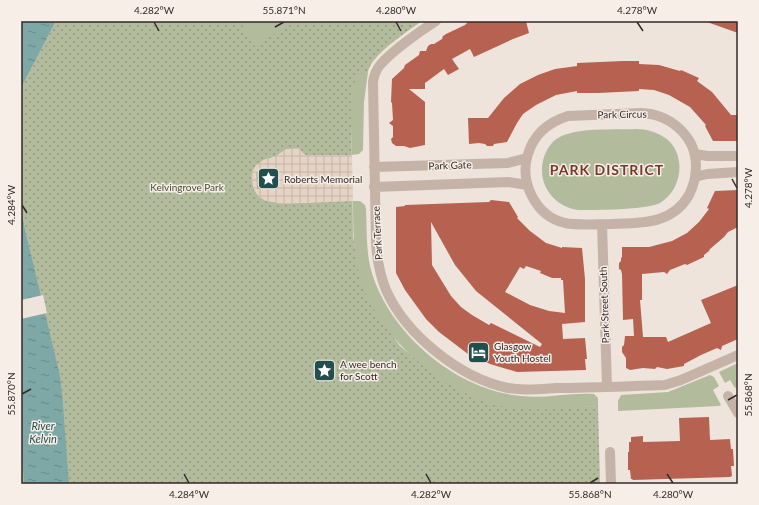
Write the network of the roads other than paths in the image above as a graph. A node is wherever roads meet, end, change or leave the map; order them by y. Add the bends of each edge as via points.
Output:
1 (436, 21) edge
2 (694, 154) junction
3 (738, 156) edge
4 (527, 158) junction
5 (374, 167) junction
6 (738, 172) edge
7 (695, 177) junction
8 (527, 185) junction
9 (374, 187) junction
10 (602, 224) junction
11 (738, 355) edge
12 (607, 387) junction
13 (728, 396) dead end
14 (738, 412) edge
15 (610, 452) dead end
16 (611, 484) edge

1 - 5 street, Park Terrace via 384,60 375,72 372,82
2 - 3 street
2 - 4 street, Park Circus via 692,145 681,130 667,119 658,114 641,113 581,115 560,119 542,129 536,136
2 - 7 street, Park Circus
4 - 5 street, Park Gate via 508,163
4 - 8 street, Park Circus
5 - 9 street, Park Terrace
6 - 7 street
7 - 10 street, Park Circus via 685,202 667,217 647,223
8 - 9 street, Park Gate via 508,182
8 - 10 street, Park Circus via 541,210 553,219 571,224
9 - 12 street, Park Terrace via 376,243 382,280 394,304 432,348 454,365 484,381 508,388
10 - 12 street, Park Street South
11 - 12 street, Park Terrace via 665,385
13 - 14 street
15 - 16 street

